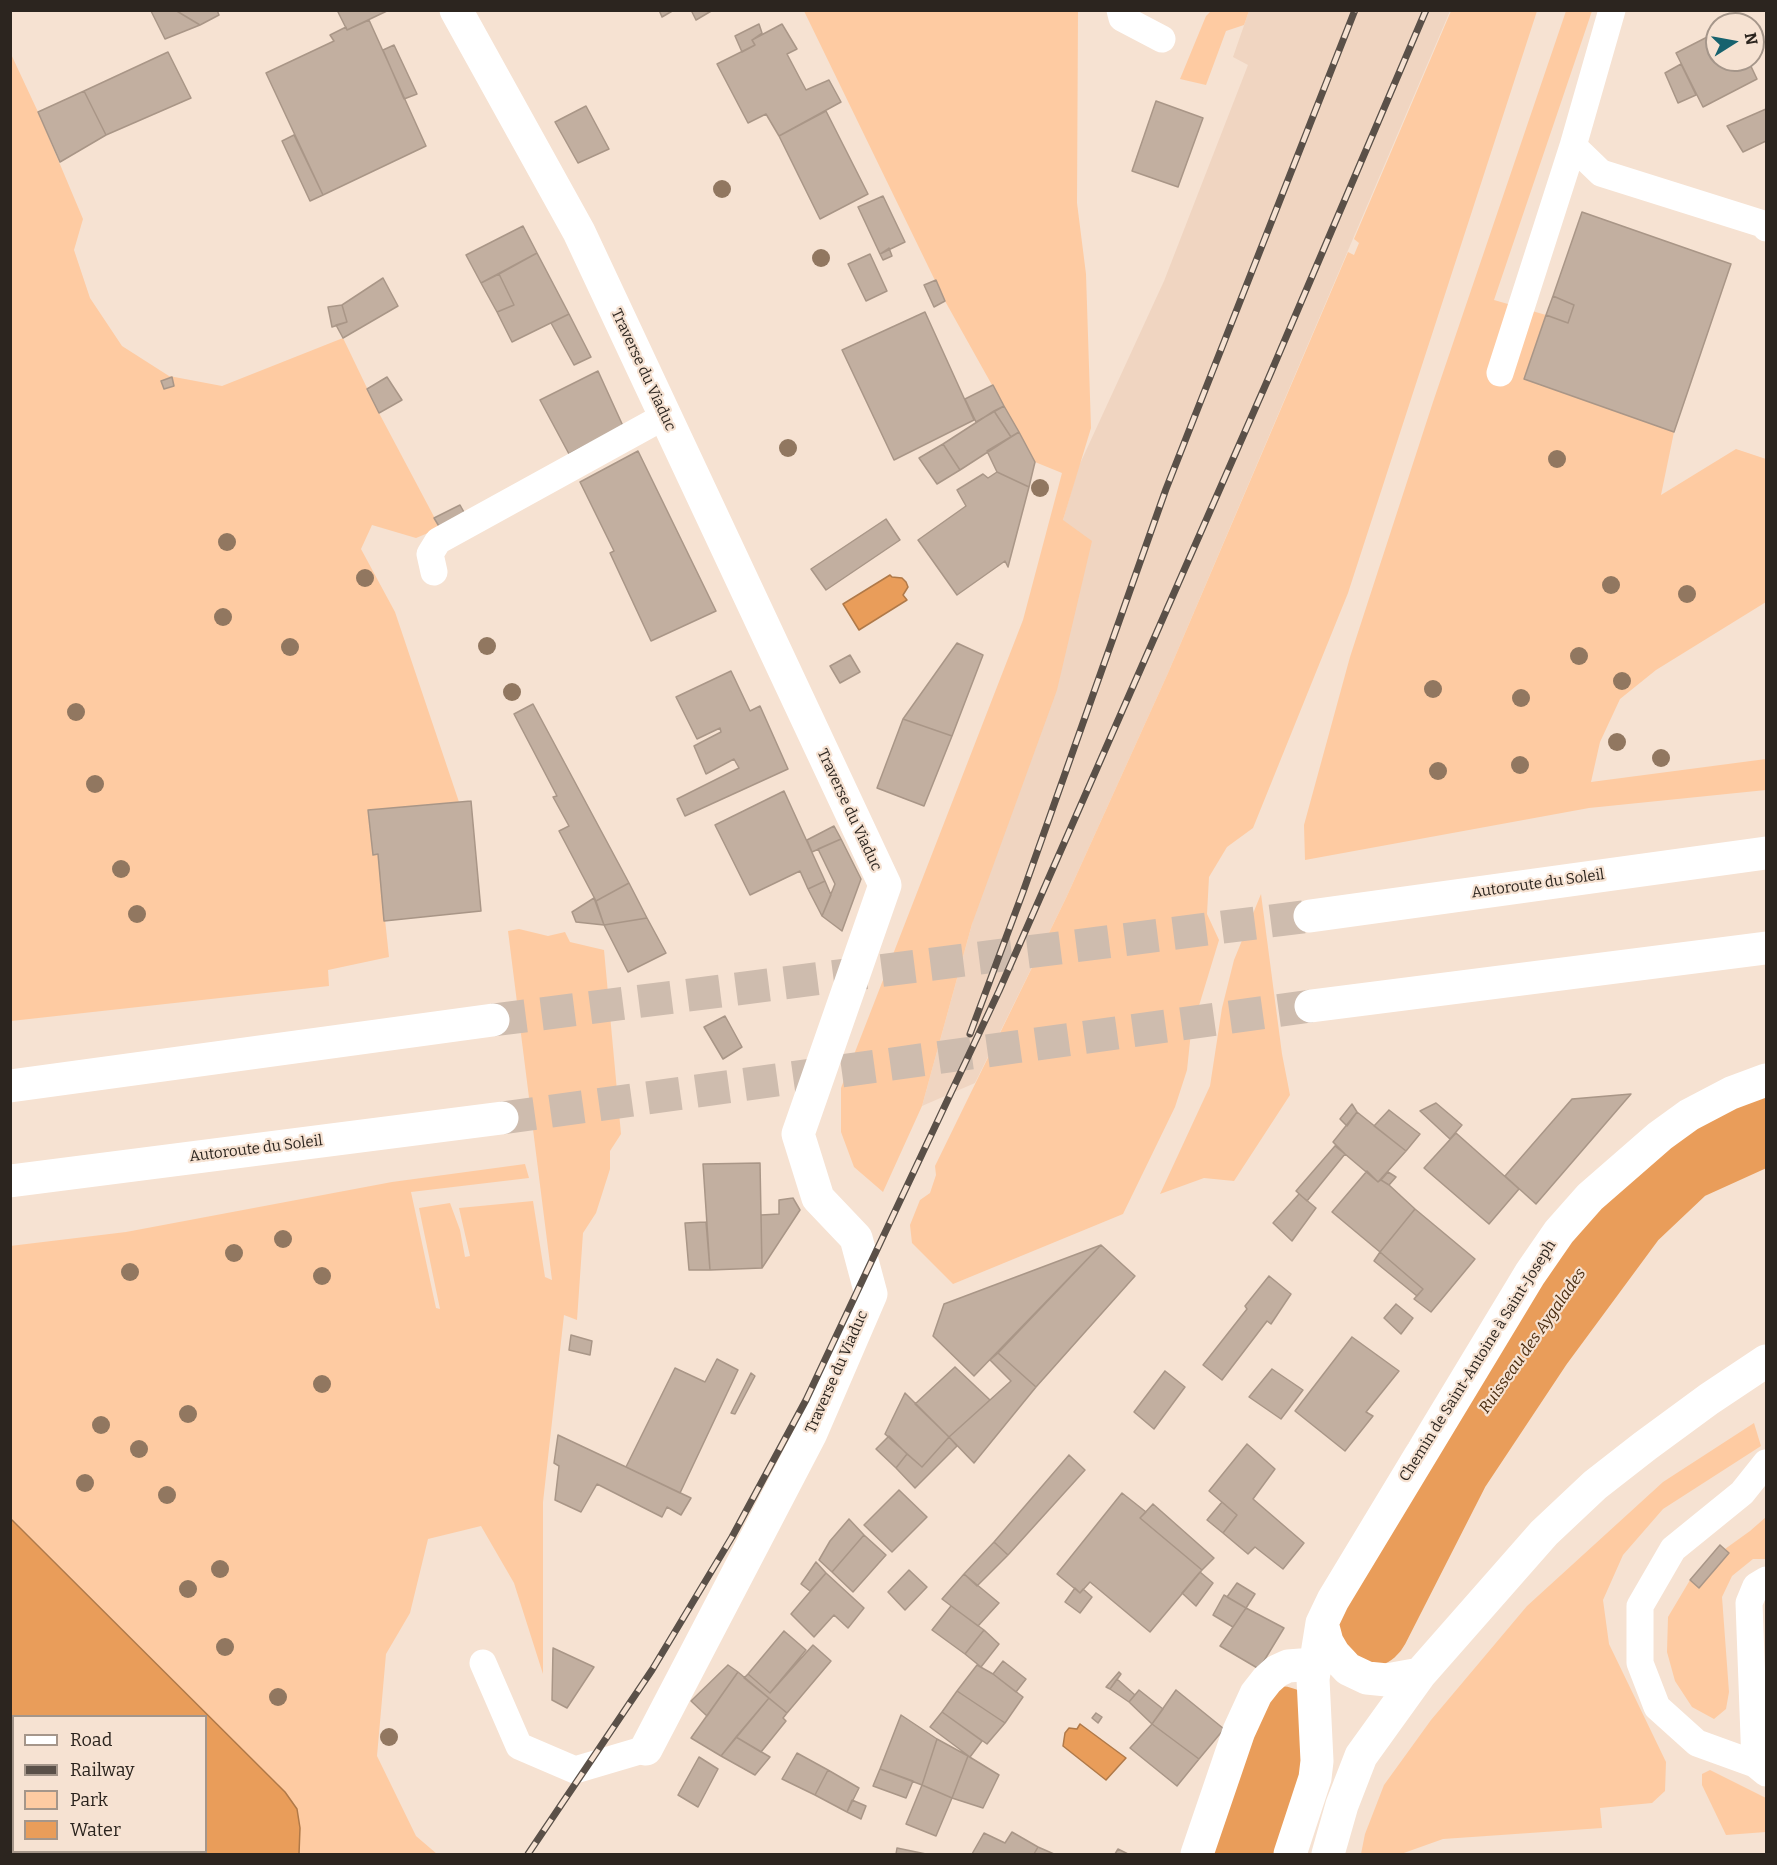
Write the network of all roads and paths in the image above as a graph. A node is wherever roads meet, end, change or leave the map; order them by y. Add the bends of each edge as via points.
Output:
1 (456, 10) edge
2 (1120, 10) edge
3 (1612, 10) edge
4 (1162, 39) dead end
5 (1573, 146) junction
6 (1767, 228) edge
7 (1500, 373) dead end
8 (665, 416) junction
9 (434, 572) dead end
10 (1767, 853) edge
11 (1310, 916) tunnel mouth
12 (1767, 948) edge
13 (1311, 1006) tunnel mouth
14 (493, 1020) tunnel mouth
15 (1767, 1080) edge
16 (10, 1086) edge
17 (502, 1118) tunnel mouth
18 (10, 1181) edge
19 (1767, 1361) edge
20 (1767, 1463) edge
21 (1767, 1580) edge
22 (1322, 1623) junction
23 (483, 1663) dead end
24 (1314, 1664) junction
25 (1420, 1674) junction
26 (646, 1749) joint
27 (1761, 1769) edge
28 (1197, 1854) edge
29 (1290, 1854) edge
30 (1328, 1854) edge

1 - 8 main road, Traverse du Viaduc via 579,232
2 - 4 lane via 1122,18
3 - 5 lane
5 - 6 lane via 1601,173
5 - 7 lane
8 - 9 lane via 438,542 430,554
8 - 26 main road, Traverse du Viaduc via 885,885 798,1134 818,1198 856,1238 871,1294 812,1433
10 - 11 main road, Autoroute du Soleil
12 - 13 main road
14 - 16 main road
15 - 22 main road, Chemin de Saint-Antoine à Saint-Joseph via 1721,1098 1660,1136 1590,1197 1559,1232 1464,1382
17 - 18 main road, Autoroute du Soleil
19 - 25 main road via 1645,1446 1571,1506
20 - 27 lane via 1742,1493 1673,1550 1640,1606 1640,1663 1657,1707 1697,1743
21 - 27 lane via 1756,1586 1749,1604
22 - 24 main road, Chemin de Saint-Antoine à Saint-Joseph
22 - 25 main road via 1327,1642 1348,1669 1367,1678 1388,1680
23 - 26 lane via 519,1746 574,1770
24 - 28 main road via 1277,1671 1256,1694 1239,1731
24 - 29 main road, Chemin de Saint-Antoine à Saint-Joseph via 1315,1778
25 - 30 main road via 1361,1756

